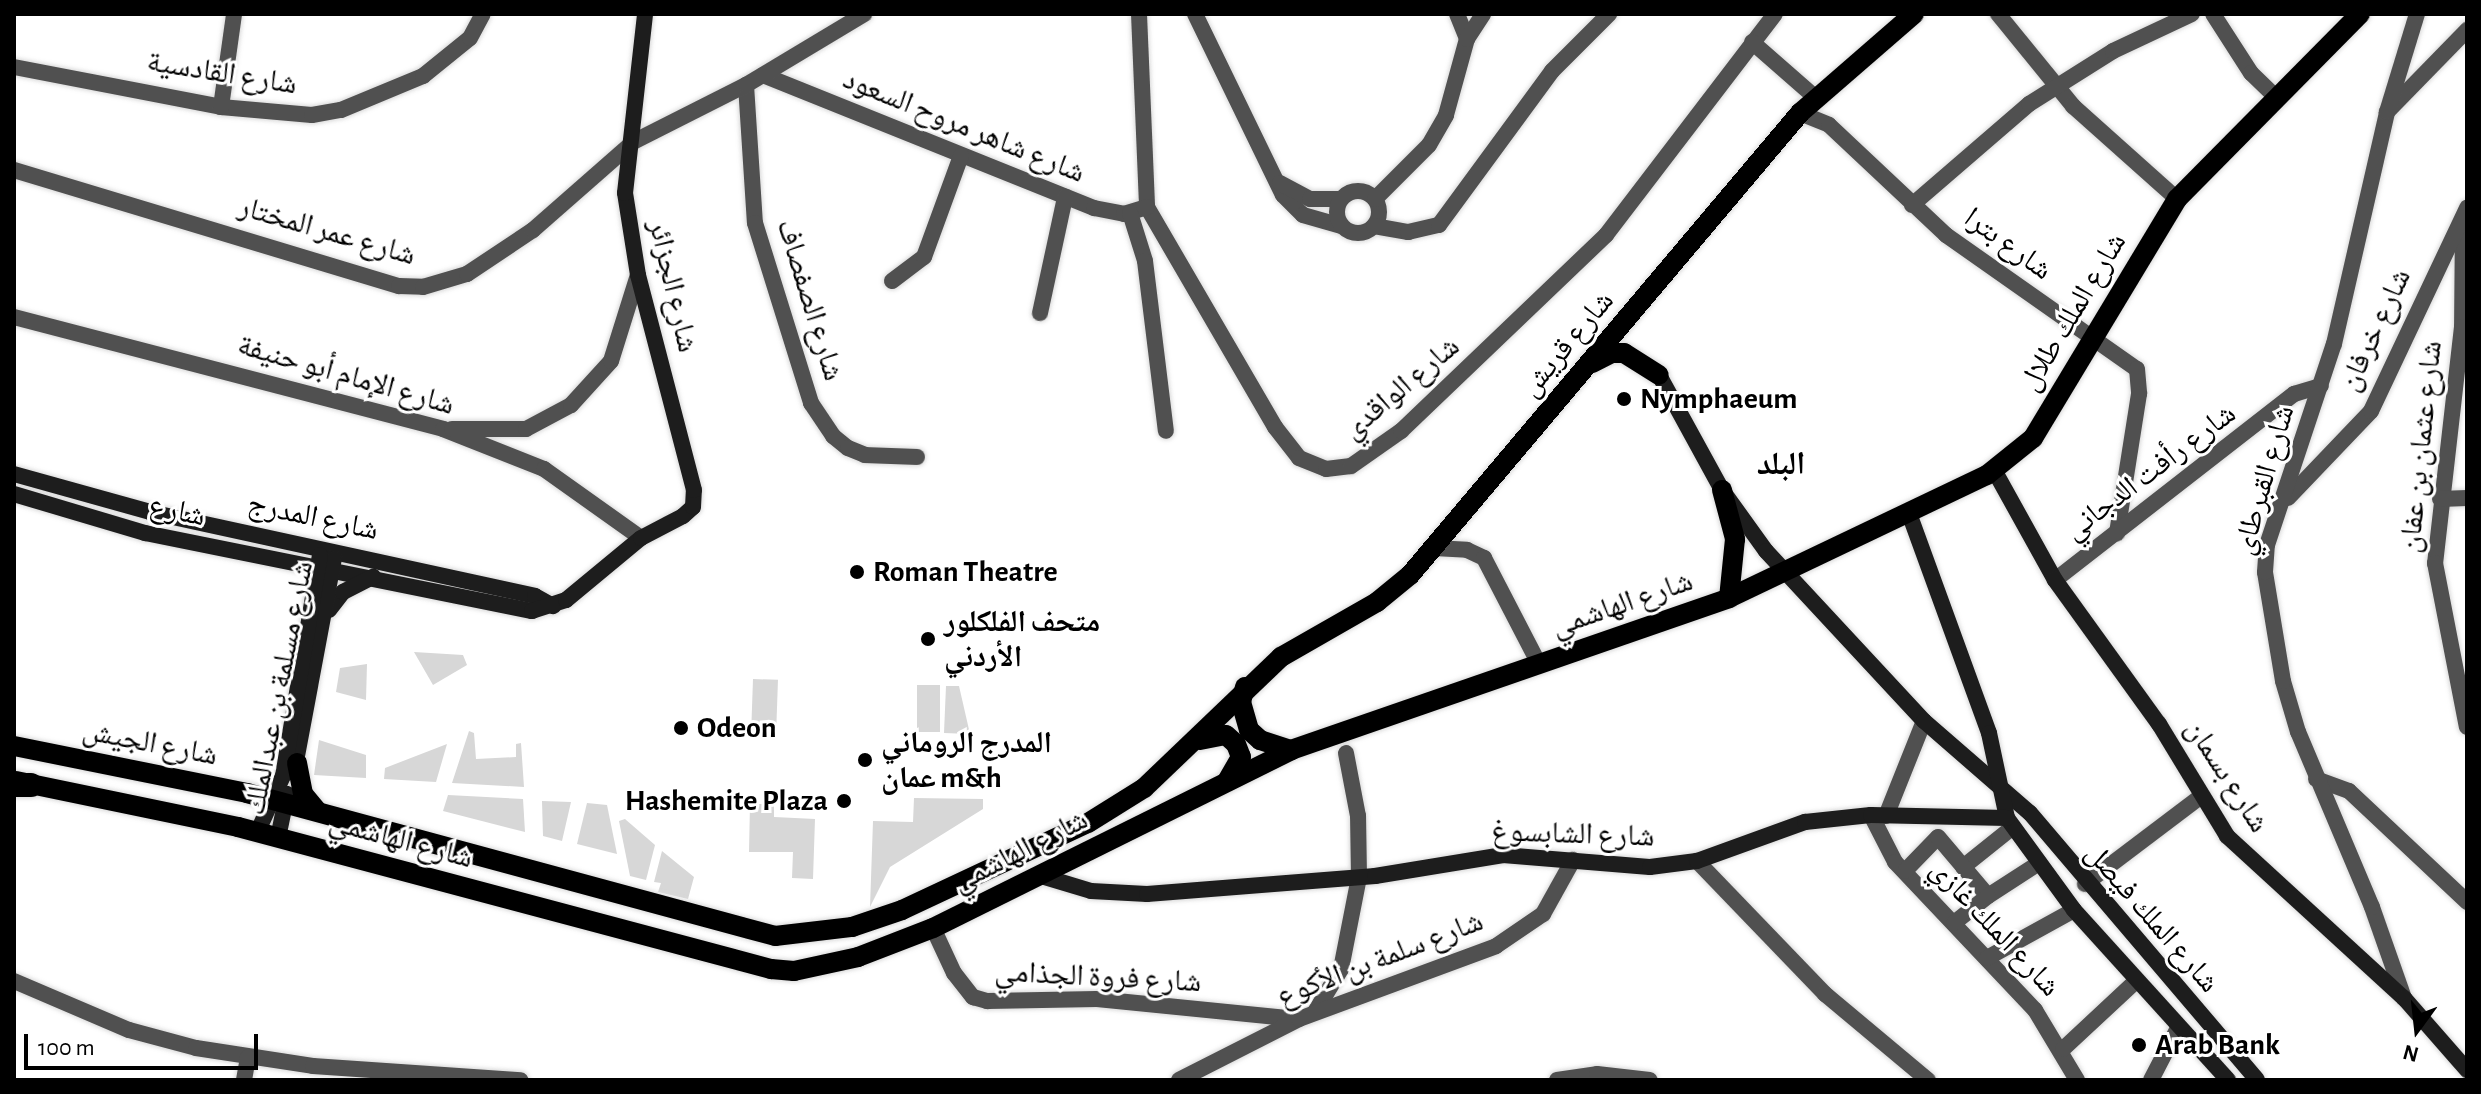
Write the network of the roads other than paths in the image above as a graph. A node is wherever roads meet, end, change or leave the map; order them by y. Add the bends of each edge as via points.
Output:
1 (234, 14) edge
2 (483, 14) edge
3 (645, 14) edge
4 (864, 14) edge
5 (1139, 14) edge
6 (1195, 14) edge
7 (1457, 14) edge
8 (1483, 14) edge
9 (1609, 14) edge
10 (1775, 14) edge
11 (1914, 14) edge
12 (1998, 14) edge
13 (2192, 14) edge
14 (2213, 14) edge
15 (2360, 14) edge
16 (2417, 14) edge
17 (2467, 30) edge
18 (1467, 39) junction
19 (1752, 42) junction
20 (14, 67) edge
21 (763, 75) junction
22 (746, 85) junction
23 (2056, 87) junction
24 (2275, 96) junction
25 (1816, 98) junction
26 (221, 107) junction
27 (2387, 112) junction
28 (1800, 113) junction
29 (633, 142) junction
30 (961, 156) junction
31 (14, 170) edge
32 (1275, 180) junction
33 (1065, 197) junction
34 (1340, 199) junction
35 (1375, 199) junction
36 (2177, 199) junction
37 (1912, 205) junction
38 (1147, 207) junction
39 (1130, 213) junction
40 (2465, 213) edge
41 (1341, 226) junction
42 (1374, 226) junction
43 (638, 275) junction
44 (892, 281) dead end
45 (1040, 313) dead end
46 (14, 317) edge
47 (2091, 334) junction
48 (1587, 366) junction
49 (1659, 375) joint
50 (2321, 386) junction
51 (443, 429) junction
52 (1166, 431) dead end
53 (917, 457) dead end
54 (1994, 470) junction
55 (14, 474) edge
56 (1722, 490) junction
57 (14, 494) edge
58 (2467, 498) edge
59 (2440, 499) junction
60 (2286, 500) junction
61 (1910, 516) junction
62 (2117, 533) junction
63 (641, 538) junction
64 (328, 548) junction
65 (1434, 548) junction
66 (325, 568) junction
67 (1786, 574) junction
68 (373, 577) junction
69 (2055, 580) junction
70 (1729, 598) junction
71 (553, 606) junction
72 (325, 618) junction
73 (1539, 664) junction
74 (1245, 687) junction
75 (1924, 721) junction
76 (2467, 727) edge
77 (1199, 740) junction
78 (14, 746) edge
79 (1291, 750) junction
80 (1346, 753) dead end
81 (297, 763) junction
82 (2316, 779) junction
83 (1227, 781) junction
84 (20, 783) edge
85 (2005, 794) junction
86 (2200, 797) junction
87 (278, 802) junction
88 (318, 812) junction
89 (1879, 815) junction
90 (1941, 817) junction
91 (2010, 822) junction
92 (257, 833) junction
93 (1938, 837) junction
94 (278, 838) junction
95 (1573, 860) junction
96 (1697, 861) junction
97 (2039, 863) junction
98 (1963, 867) junction
99 (1905, 871) junction
100 (1038, 875) junction
101 (1359, 877) junction
102 (2085, 884) junction
103 (1988, 896) junction
104 (2467, 902) edge
105 (2074, 910) junction
106 (1954, 923) junction
107 (933, 928) junction
108 (1987, 958) junction
109 (14, 981) edge
110 (2136, 981) junction
111 (2404, 998) junction
112 (1315, 1012) junction
113 (1299, 1019) junction
114 (2178, 1028) junction
115 (2063, 1049) junction
116 (248, 1057) junction
117 (2467, 1070) edge
118 (244, 1080) edge
119 (521, 1080) edge
120 (1179, 1080) edge
121 (1557, 1080) edge
122 (1650, 1080) edge
123 (1928, 1080) edge
124 (2077, 1080) edge
125 (2151, 1080) edge
126 (2228, 1080) edge
127 (2257, 1080) edge

1 - 26 street
2 - 26 street, شارع القادسية via 470,38 441,64 341,110 286,115
3 - 29 main road, شارع الجزائر
4 - 21 street, شارع عمر المختار
5 - 38 street, شارع الواقدي
6 - 32 street
7 - 18 street
8 - 18 street
9 - 42 street via 1552,71 1439,225 1408,232
10 - 19 street, شارع الواقدي
11 - 25 main road, شارع قريش
12 - 23 street
13 - 23 street via 2113,51
14 - 24 street via 2251,73
15 - 24 main road, شارع الملك طلال
16 - 27 street, شارع القبرطاي
17 - 27 street
18 - 35 street via 1446,115 1429,145
19 - 25 street
19 - 38 street, شارع الواقدي via 1606,235 1471,369 1351,466 1317,468 1289,447
20 - 26 street, شارع القادسية
21 - 22 street, شارع عمر المختار
21 - 30 street, شارع شاهر مروح السعود
22 - 29 street, شارع عمر المختار
22 - 53 street, شارع الصفصاف via 755,223 811,403 848,448 865,455
23 - 36 street
23 - 37 street
24 - 36 main road, شارع الملك طلال
25 - 28 main road, شارع قريش
27 - 50 street, شارع القبرطاي
28 - 37 street, شارع بترا via 1829,125
28 - 48 main road, شارع قريش
29 - 31 street, شارع عمر المختار via 533,230 467,274 423,287 399,286
29 - 43 main road, شارع الجزائر via 625,193
30 - 33 street, شارع شاهر مروح السعود
30 - 44 street via 924,257
32 - 34 street via 1310,199
32 - 41 street via 1303,215
33 - 39 street, شارع شاهر مروح السعود via 1104,211
33 - 45 street
34 - 35 street via 1358,190
34 - 41 street via 1336,208
35 - 42 street via 1379,213
36 - 47 main road, شارع الملك طلال
37 - 47 street, شارع بترا via 2008,281
38 - 39 street, شارع شاهر مروح السعود
39 - 52 street via 1145,261
40 - 59 street, شارع عثمان بن عفان via 2462,327
40 - 60 street, شارع خرفان via 2428,281 2371,411
41 - 42 street via 1361,233
43 - 51 street via 611,361 571,405 526,429
43 - 63 main road, شارع الجزائر via 695,500 683,516
46 - 51 street, شارع الإمام أبو حنيفة
47 - 54 main road, شارع الملك طلال via 2033,438
47 - 62 street, شارع بترا via 2137,369 2139,382
48 - 49 main road via 1624,353
48 - 65 main road, شارع قريش
49 - 56 main road, شارع الملك فيصل
50 - 60 street, شارع القبرطاي
50 - 62 street, شارع رأفت الدجاني via 2294,394
51 - 63 street, شارع الإمام أبو حنيفة via 544,469
54 - 61 main road, شارع الملك طلال
54 - 69 main road, شارع بسمان
55 - 64 main road, شارع المدرج via 150,512
56 - 67 main road, شارع الملك فيصل
56 - 70 main road via 1737,564
57 - 66 main road, شارع via 145,533
58 - 59 street
59 - 76 street, شارع عثمان بن عفان via 2437,585
60 - 82 street, شارع القبرطاي via 2267,545 2266,591 2283,681
61 - 67 main road, شارع الملك طلال
61 - 85 main road
62 - 69 street, شارع رأفت الدجاني
63 - 71 main road
64 - 66 main road, شارع مسلمة بن عبدالملك
64 - 71 main road, شارع المدرج via 535,596
65 - 73 street via 1467,550 1484,558
65 - 74 main road, شارع قريش via 1385,596 1281,657
66 - 68 main road, شارع المدرج
66 - 72 main road, شارع مسلمة بن عبدالملك
66 - 87 main road, شارع مسلمة بن عبدالملك
67 - 70 main road, شارع الهاشمي
67 - 75 main road, شارع الملك فيصل
68 - 71 main road, شارع المدرج via 532,611
68 - 72 main road via 343,592
69 - 86 main road, شارع بسمان via 2159,724
70 - 73 main road, شارع الهاشمي
72 - 81 main road, شارع مسلمة بن عبدالملك
73 - 79 main road, شارع الهاشمي
74 - 77 main road, شارع الهاشمي
74 - 79 main road via 1243,717 1249,730 1260,740
75 - 85 main road, شارع الملك فيصل
75 - 89 street
77 - 83 main road via 1212,733 1236,744 1241,757
77 - 88 main road, شارع الهاشمي via 1144,788 1088,823 902,910 797,937 646,904
78 - 87 main road, شارع الجيش
79 - 83 main road, شارع الهاشمي
80 - 101 street via 1358,816
81 - 87 main road, شارع مسلمة بن عبدالملك
81 - 88 main road via 303,794
82 - 104 street via 2349,791
82 - 111 street, شارع القبرطاي via 2372,907
83 - 100 main road, شارع الهاشمي
84 - 92 main road
85 - 91 main road
85 - 102 main road, شارع الملك فيصل via 2030,813
86 - 102 street
86 - 111 main road, شارع بسمان via 2227,836 2281,891
87 - 88 main road, شارع الهاشمي
87 - 92 main road, شارع مسلمة بن عبدالملك
87 - 94 main road, شارع مسلمة بن عبدالملك
89 - 90 main road, شارع الشابسوغ
89 - 96 main road, شارع الشابسوغ via 1805,822
89 - 99 street, شارع الملك غازي
90 - 91 main road, شارع الشابسوغ
90 - 93 street
91 - 97 main road, شارع الملك فيصل
91 - 98 street
92 - 94 main road, شارع الهاشمي
93 - 98 street
93 - 99 street
94 - 107 main road, شارع الهاشمي via 771,969 838,962
95 - 96 main road, شارع الشابسوغ via 1650,867
95 - 101 main road, شارع الشابسوغ via 1503,855
95 - 112 street, شارع سلمة بن الأكوع via 1543,914 1496,946
96 - 123 street via 1825,994
97 - 103 street
97 - 105 main road, شارع الملك فيصل
98 - 103 street
99 - 106 street, شارع الملك غازي
100 - 101 main road, شارع الشابسوغ via 1091,891 1147,894
100 - 107 main road, شارع الهاشمي
101 - 112 street via 1341,969
102 - 127 main road, شارع الملك فيصل
103 - 106 street
105 - 108 street
105 - 110 main road, شارع الملك فيصل
106 - 108 street, شارع الملك غازي
107 - 113 street, شارع فروة الجذامي via 964,987 987,1001 1097,999
108 - 115 street, شارع الملك غازي
109 - 116 street via 161,1040
110 - 114 main road, شارع الملك فيصل
110 - 115 street
111 - 117 main road, شارع بسمان
112 - 113 street, شارع سلمة بن الأكوع
113 - 120 street, شارع سلمة بن الأكوع
114 - 125 street
114 - 126 main road, شارع الملك فيصل
115 - 124 street, شارع الملك غازي
116 - 118 street
116 - 119 street
121 - 122 street via 1597,1074

